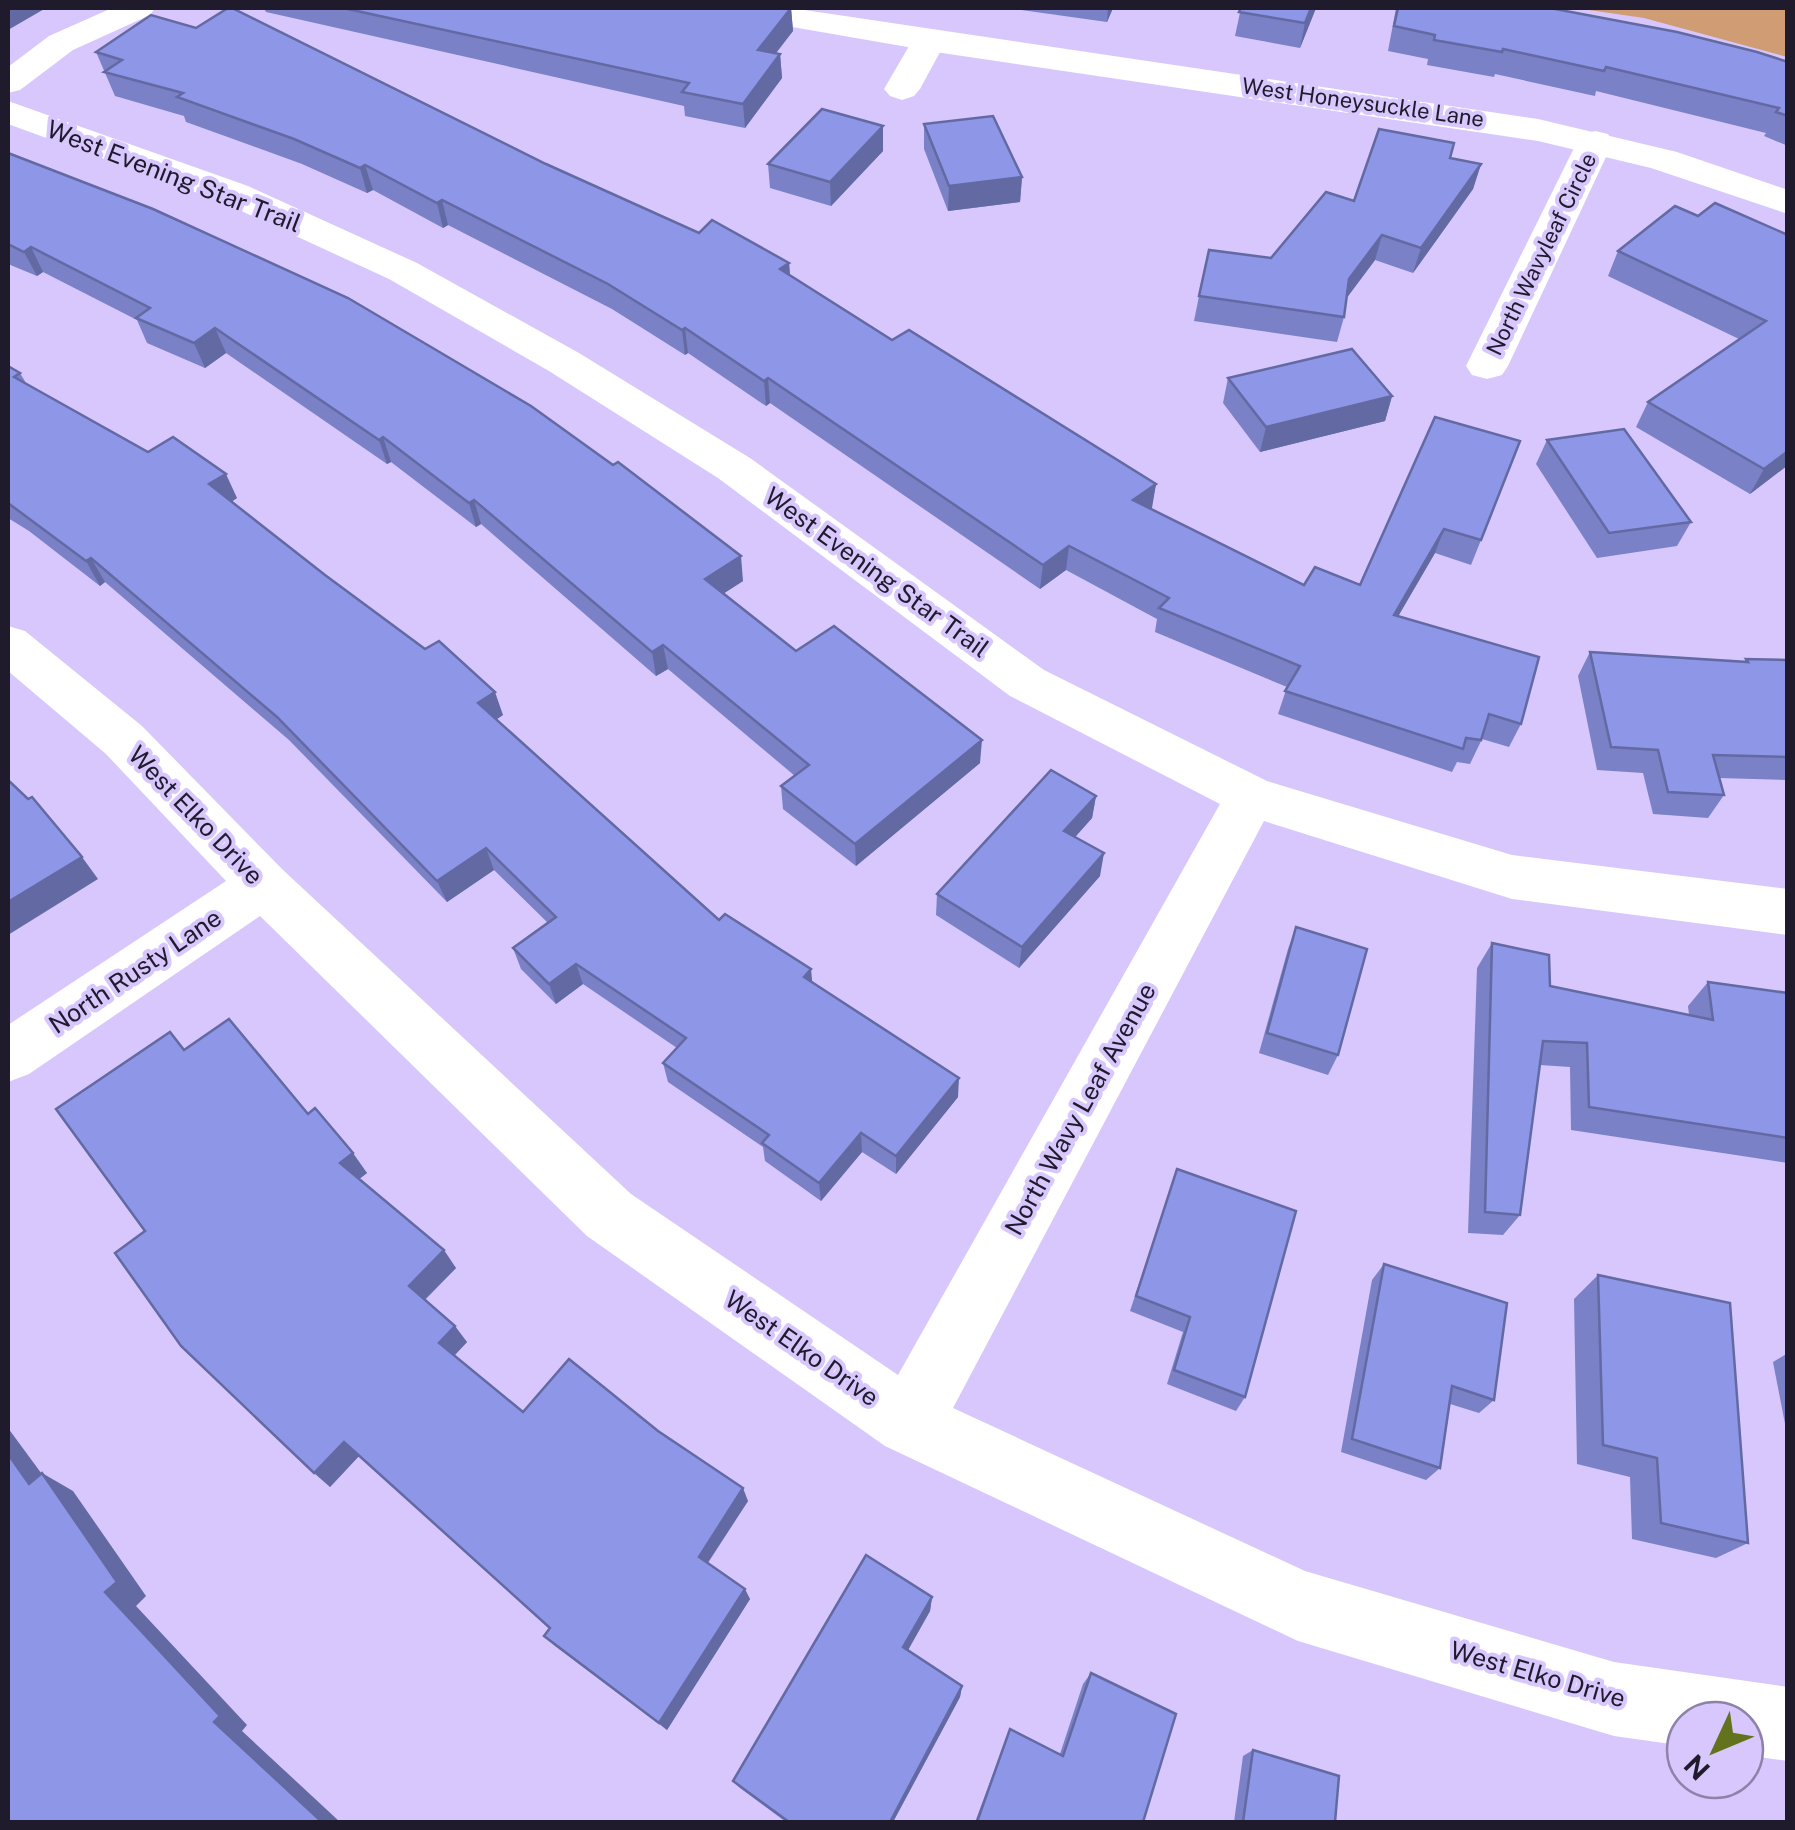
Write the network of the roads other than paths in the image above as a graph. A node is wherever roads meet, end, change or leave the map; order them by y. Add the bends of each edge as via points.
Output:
1 (138, 8) edge
2 (741, 8) edge
3 (930, 40) junction
4 (8, 82) edge
5 (902, 90) dead end
6 (8, 112) edge
7 (1595, 142) junction
8 (1788, 204) edge
9 (1488, 366) dead end
10 (8, 644) edge
11 (1251, 796) junction
12 (264, 885) junction
13 (1788, 912) edge
14 (8, 1056) edge
15 (909, 1422) junction
16 (1788, 1724) edge

1 - 4 street via 61,43
2 - 3 street, West Honeysuckle Lane
3 - 5 street
3 - 7 street, West Honeysuckle Lane via 1478,118
6 - 11 street, West Evening Star Trail via 235,194 403,271 734,468 1027,683
7 - 8 street, West Honeysuckle Lane via 1688,165
7 - 9 street, North Wavyleaf Circle
10 - 12 street, West Elko Drive via 124,740
11 - 13 street, West Evening Star Trail via 1512,876
11 - 15 street, North Wavy Leaf Avenue
12 - 14 street, North Rusty Lane
12 - 15 street, West Elko Drive via 609,1215
15 - 16 street, West Elko Drive via 1298,1605 1614,1698

